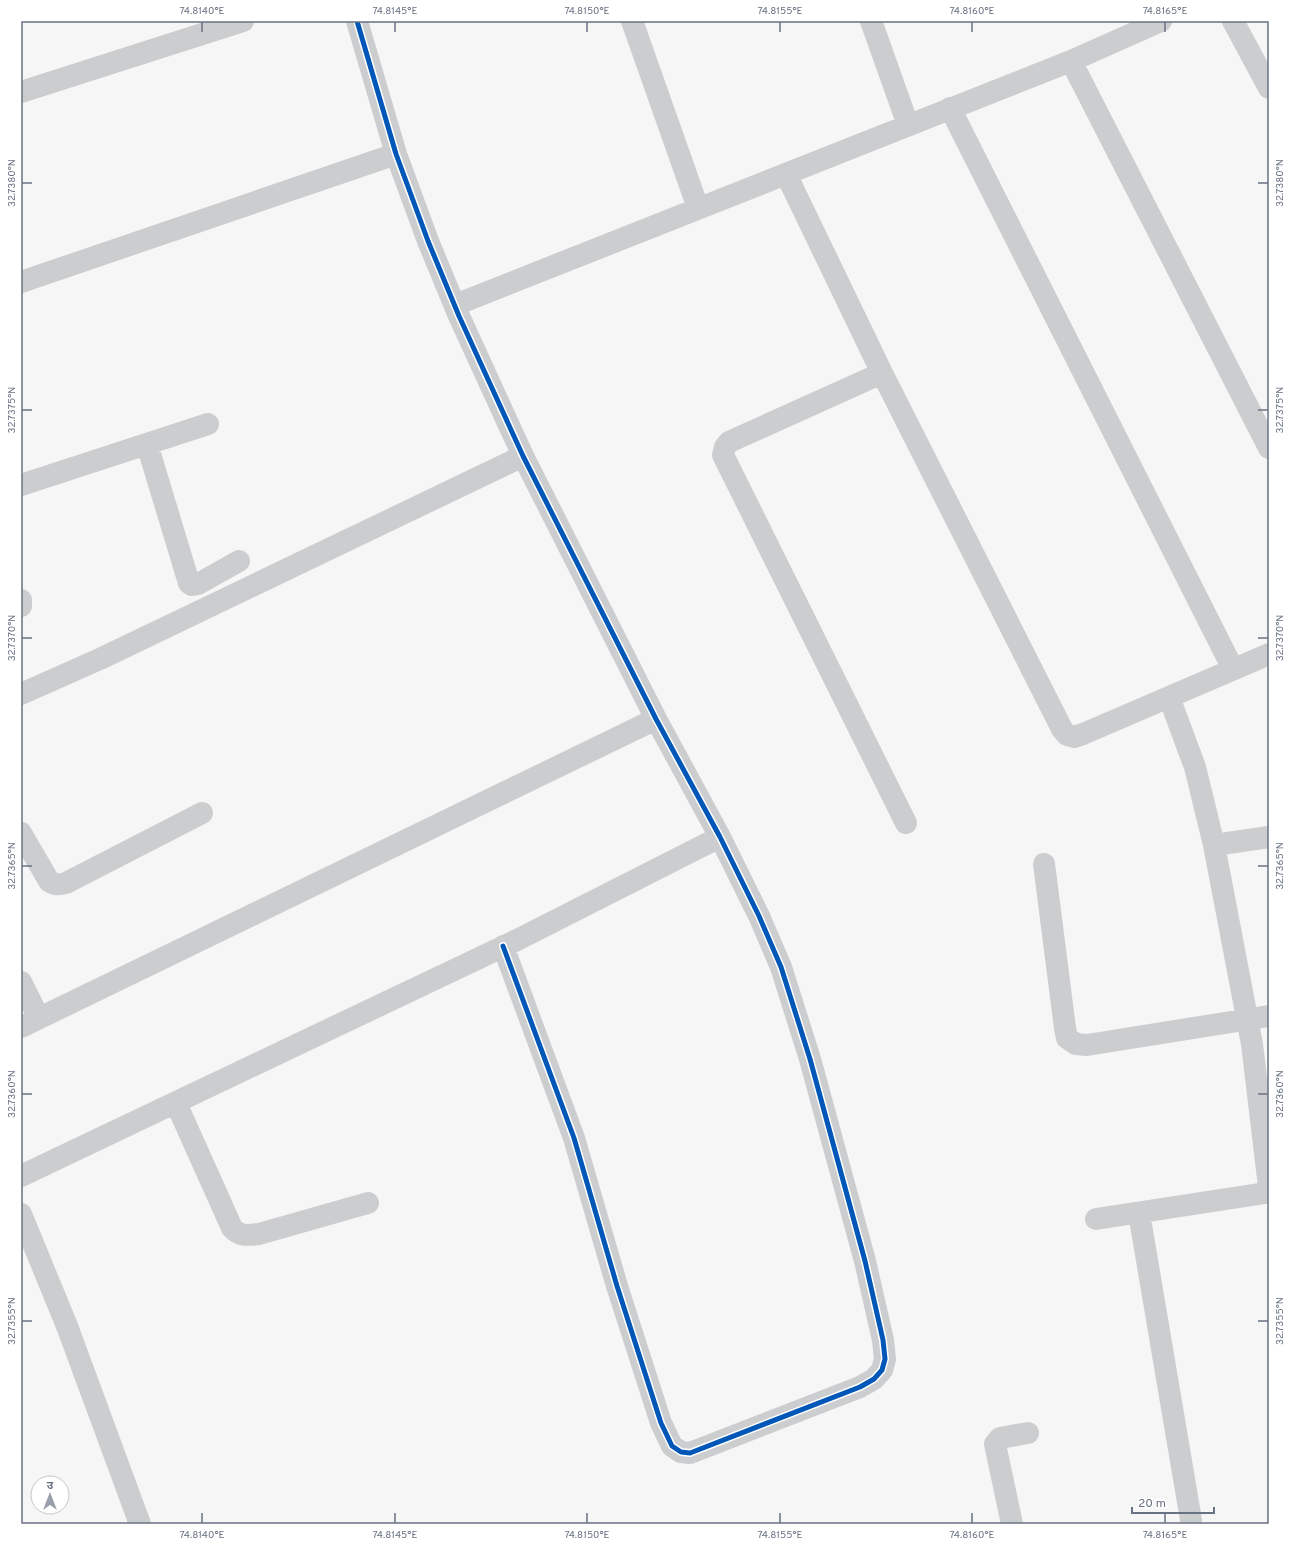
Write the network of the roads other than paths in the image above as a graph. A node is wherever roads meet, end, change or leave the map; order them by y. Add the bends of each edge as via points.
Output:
1 (243, 21) edge
2 (357, 21) edge
3 (632, 21) edge
4 (870, 21) edge
5 (1162, 21) edge
6 (1233, 21) edge
7 (1071, 61) junction
8 (1269, 88) edge
9 (21, 92) edge
10 (950, 108) junction
11 (908, 125) junction
12 (396, 154) junction
13 (786, 174) junction
14 (698, 208) junction
15 (21, 282) edge
16 (455, 305) junction
17 (882, 372) junction
18 (208, 424) dead end
19 (146, 444) junction
20 (1269, 448) edge
21 (523, 456) junction
22 (21, 485) edge
23 (239, 561) dead end
24 (21, 600) edge
25 (21, 606) edge
26 (1269, 654) edge
27 (1233, 669) junction
28 (21, 694) edge
29 (1169, 697) junction
30 (656, 719) junction
31 (202, 813) dead end
32 (906, 823) dead end
33 (21, 833) edge
34 (720, 837) junction
35 (1269, 837) edge
36 (1214, 845) junction
37 (1044, 864) dead end
38 (503, 946) junction
39 (21, 982) edge
40 (1269, 1016) edge
41 (1246, 1019) junction
42 (30, 1023) edge
43 (176, 1103) junction
44 (21, 1176) edge
45 (1269, 1187) edge
46 (368, 1203) dead end
47 (1139, 1213) junction
48 (21, 1214) edge
49 (1096, 1219) dead end
50 (1028, 1434) dead end
51 (1191, 1520) dead end
52 (140, 1524) edge
53 (1012, 1524) edge

1 - 9 street
2 - 12 street
3 - 14 street
4 - 11 street
5 - 7 street
6 - 8 street
7 - 10 street
7 - 20 street
10 - 11 street
10 - 27 street
11 - 13 street
12 - 15 street
12 - 16 street
13 - 14 street
13 - 17 street
14 - 16 street
16 - 21 street
17 - 29 street via 1067,735 1083,734
17 - 32 street via 729,442 723,455
18 - 19 street
19 - 22 street
19 - 23 street via 188,582 192,585 198,584
21 - 28 street via 102,658
21 - 30 street
24 - 25 street
26 - 27 street
27 - 29 street
29 - 36 street via 1195,768
30 - 34 street
30 - 42 street
31 - 33 street via 60,885 49,881
34 - 38 street
34 - 38 street via 759,916 786,980 865,1261 885,1359 882,1370 874,1379 860,1387 690,1453 681,1452 672,1446 661,1422 617,1286 574,1138
35 - 36 street
36 - 41 street
37 - 41 street via 1067,1038 1076,1044 1087,1045
38 - 43 street
39 - 42 street
40 - 41 street
41 - 45 street via 1252,1044
43 - 44 street
43 - 46 street via 236,1233 244,1236 259,1234
45 - 47 street via 1259,1194
47 - 49 street
47 - 51 street
48 - 52 street via 67,1326
50 - 53 street via 1000,1438 995,1444

